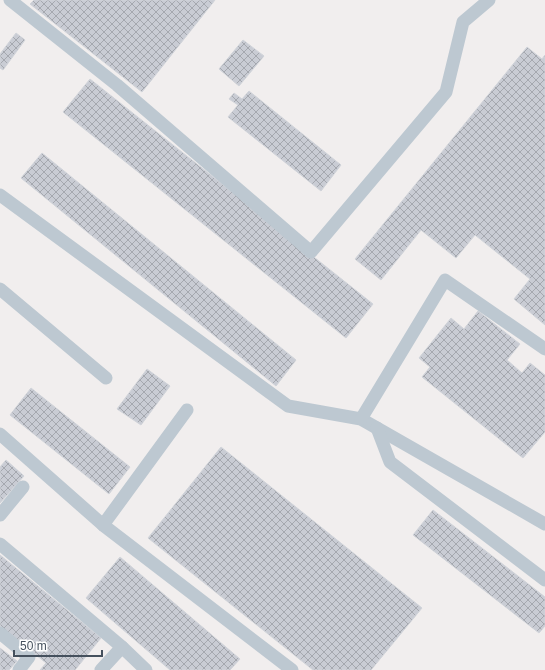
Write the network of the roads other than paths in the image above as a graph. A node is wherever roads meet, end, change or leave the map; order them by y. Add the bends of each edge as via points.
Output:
1 (10, 0) edge
2 (489, 0) edge
3 (0, 195) edge
4 (0, 289) edge
5 (545, 349) edge
6 (106, 378) dead end
7 (187, 410) dead end
8 (361, 419) junction
9 (377, 428) junction
10 (0, 434) edge
11 (23, 487) dead end
12 (0, 515) edge
13 (545, 524) edge
14 (103, 525) junction
15 (0, 544) edge
16 (545, 580) edge
17 (0, 633) edge
18 (122, 647) junction
19 (19, 670) edge
20 (101, 670) edge
21 (146, 670) edge
22 (292, 670) edge

1 - 2 lane via 117,85 311,252 446,92 463,22
3 - 8 lane via 288,406
4 - 6 lane
5 - 8 lane via 445,280
7 - 14 lane
8 - 9 lane
9 - 13 lane
9 - 16 lane via 390,462
10 - 14 lane
11 - 12 lane
14 - 22 lane
15 - 18 lane
17 - 19 lane via 29,657
18 - 20 lane
18 - 21 lane

